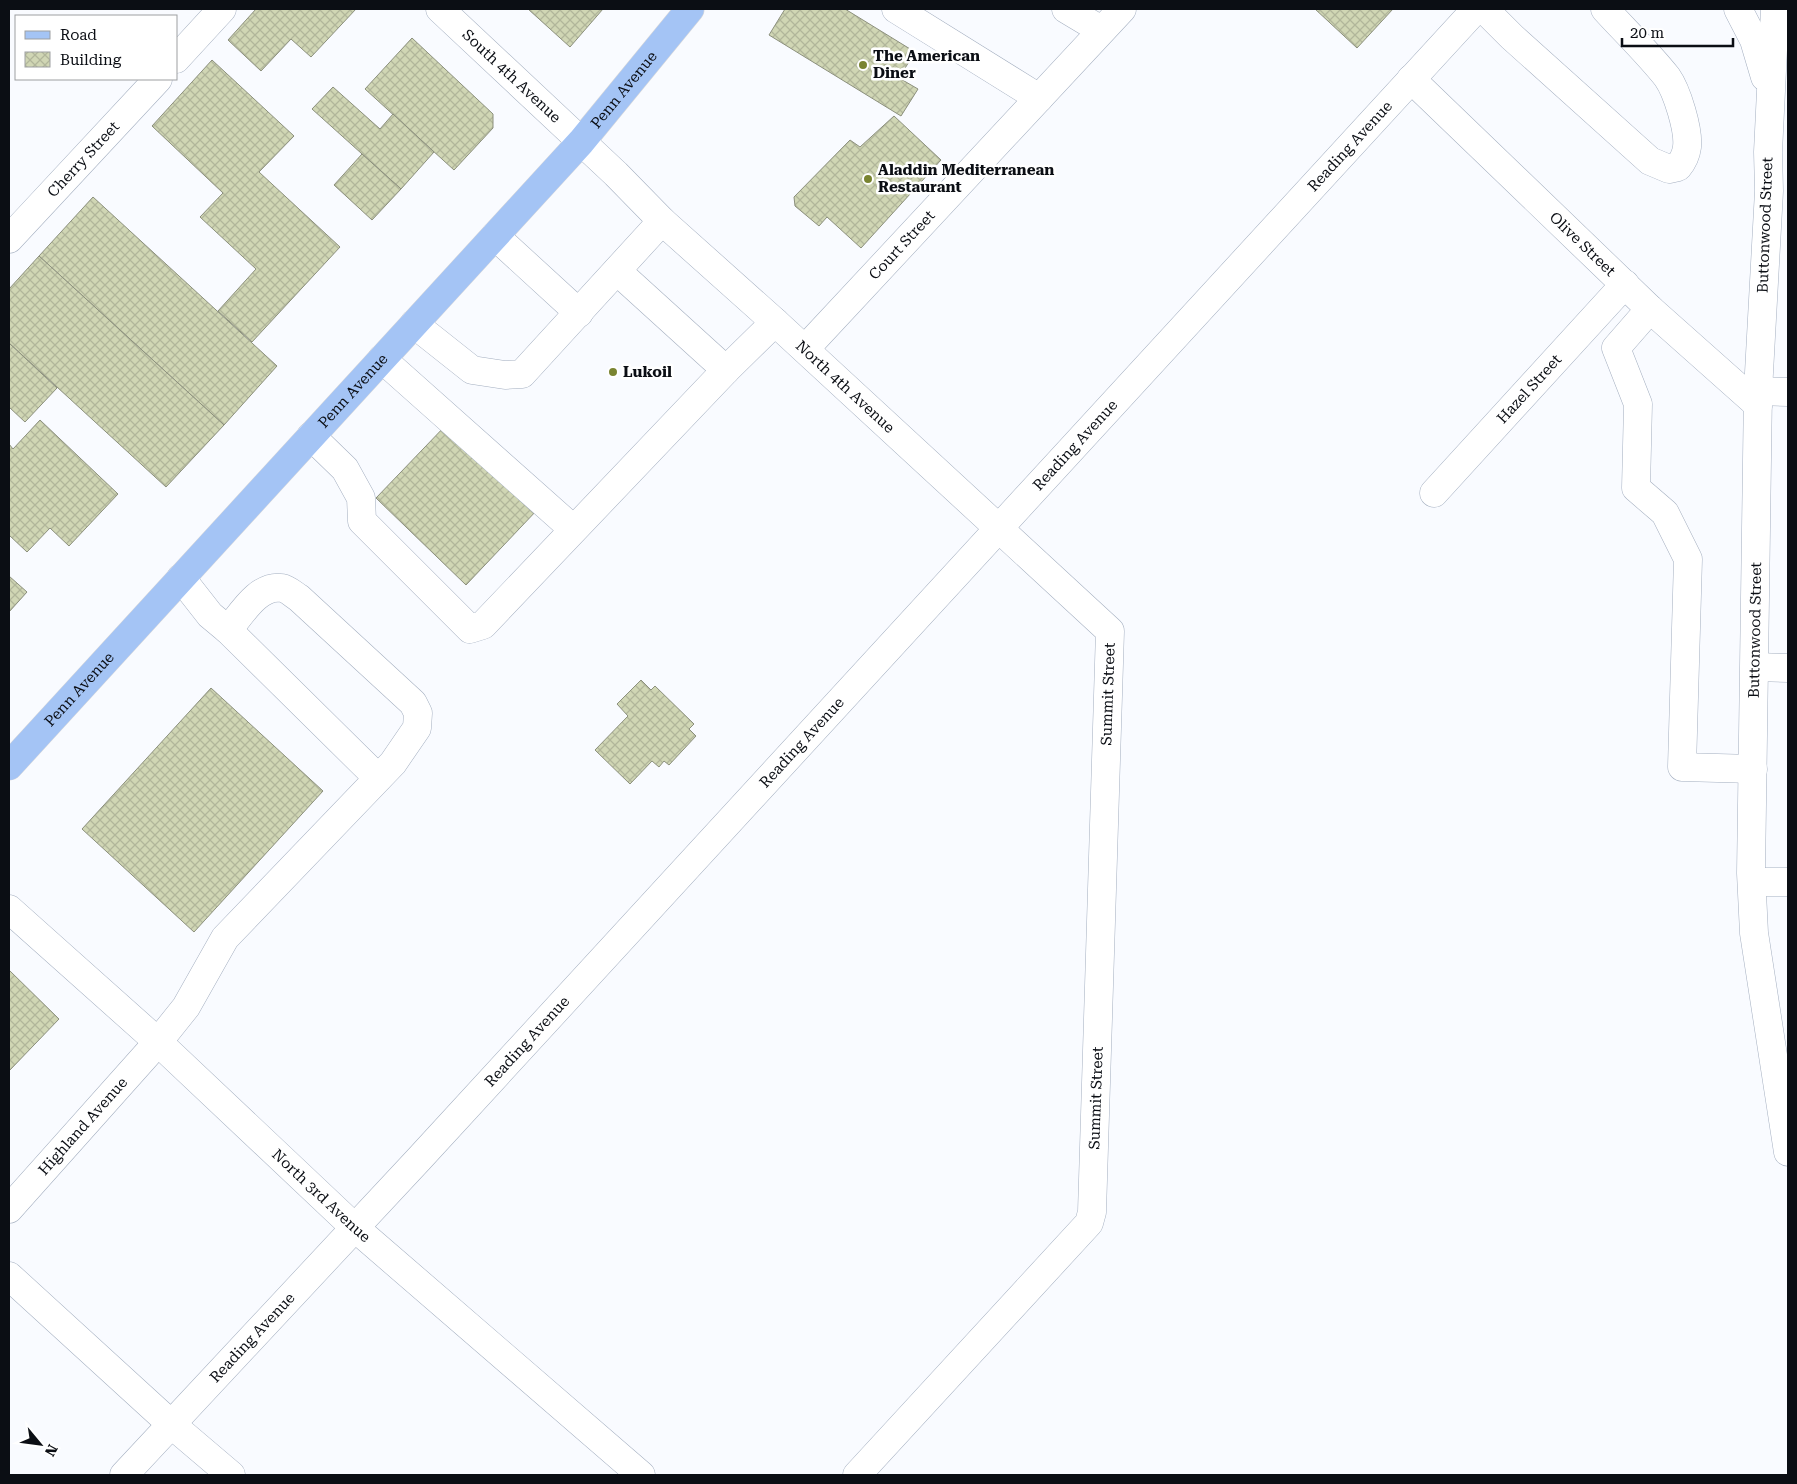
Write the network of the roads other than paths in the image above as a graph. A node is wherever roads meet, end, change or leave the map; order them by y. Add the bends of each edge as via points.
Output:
1 (222, 9) edge
2 (440, 9) edge
3 (690, 9) edge
4 (896, 9) edge
5 (1066, 9) edge
6 (1122, 9) edge
7 (1476, 9) edge
8 (1484, 9) edge
9 (1605, 9) edge
10 (1738, 9) edge
11 (1774, 9) edge
12 (1102, 30) junction
13 (178, 56) edge
14 (1780, 78) edge
15 (1411, 79) junction
16 (157, 80) edge
17 (1038, 98) junction
18 (1770, 106) junction
19 (581, 142) junction
20 (1778, 206) edge
21 (662, 221) junction
22 (495, 236) junction
23 (9, 240) edge
24 (617, 271) junction
25 (1625, 284) junction
26 (1650, 309) junction
27 (579, 313) junction
28 (775, 322) junction
29 (414, 324) junction
30 (805, 349) junction
31 (382, 359) junction
32 (726, 370) junction
33 (1788, 392) edge
34 (1758, 398) junction
35 (312, 436) junction
36 (1434, 493) dead end
37 (999, 527) junction
38 (573, 529) junction
39 (181, 578) junction
40 (228, 630) junction
41 (1110, 631) joint
42 (1755, 668) junction
43 (1788, 668) edge
44 (9, 766) edge
45 (1753, 769) junction
46 (378, 778) junction
47 (1752, 882) junction
48 (1788, 882) edge
49 (9, 909) edge
50 (158, 1042) junction
51 (1788, 1152) edge
52 (9, 1209) edge
53 (354, 1227) junction
54 (9, 1276) edge
55 (171, 1424) junction
56 (124, 1475) edge
57 (232, 1475) edge
58 (641, 1475) edge
59 (857, 1475) edge

1 - 13 street
2 - 19 street, South 4th Avenue
3 - 19 main road, Penn Avenue
4 - 17 street
5 - 12 street
6 - 12 street, Court Street
7 - 15 street, Reading Avenue
8 - 9 street via 1650,161 1669,169 1678,167 1684,159 1687,145 1675,93 1668,78
10 - 18 street, Buttonwood Street via 1754,40 1764,70
11 - 14 street, Buttonwood Street
12 - 17 street, Court Street
14 - 18 street, Buttonwood Street
15 - 25 street, Olive Street
15 - 37 street, Reading Avenue
16 - 23 street, Cherry Street
17 - 30 street, Court Street
18 - 20 street, Buttonwood Street
19 - 21 street, North 4th Avenue
19 - 22 main road, Penn Avenue
20 - 34 street, Buttonwood Street
21 - 24 street
21 - 28 street, North 4th Avenue
22 - 27 street
22 - 29 main road, Penn Avenue
24 - 27 street
24 - 32 street
25 - 26 street, Olive Street
25 - 36 street, Hazel Street
26 - 34 street, Olive Street
26 - 45 street via 1616,348 1638,404 1636,488 1665,513 1688,560 1682,767
27 - 29 street via 522,374 472,370
28 - 30 street, North 4th Avenue
28 - 32 street
29 - 31 main road, Penn Avenue
30 - 37 street, North 4th Avenue
31 - 35 main road, Penn Avenue
31 - 38 street
32 - 38 street
33 - 34 street
34 - 42 street, Buttonwood Street
35 - 38 street via 345,469 361,498 362,521 470,629 483,625
35 - 39 main road, Penn Avenue
37 - 41 street, North 4th Avenue
37 - 53 street, Reading Avenue
39 - 40 street via 210,615
39 - 44 main road, Penn Avenue
40 - 46 street
40 - 46 street, Highland Avenue via 253,599 268,589 283,588 299,598 413,703 418,712 417,728 393,763
41 - 59 street, Summit Street via 1092,1212 1089,1223
42 - 43 street
42 - 45 street, Buttonwood Street
45 - 47 street, Buttonwood Street
46 - 50 street, Highland Avenue via 225,938 186,1007
47 - 48 street
47 - 51 street, Buttonwood Street via 1754,933
49 - 50 street, North 3rd Avenue
50 - 52 street, Highland Avenue
50 - 53 street, North 3rd Avenue
53 - 55 street, Reading Avenue
53 - 58 street, North 3rd Avenue
54 - 55 street
55 - 56 street, Reading Avenue
55 - 57 street

